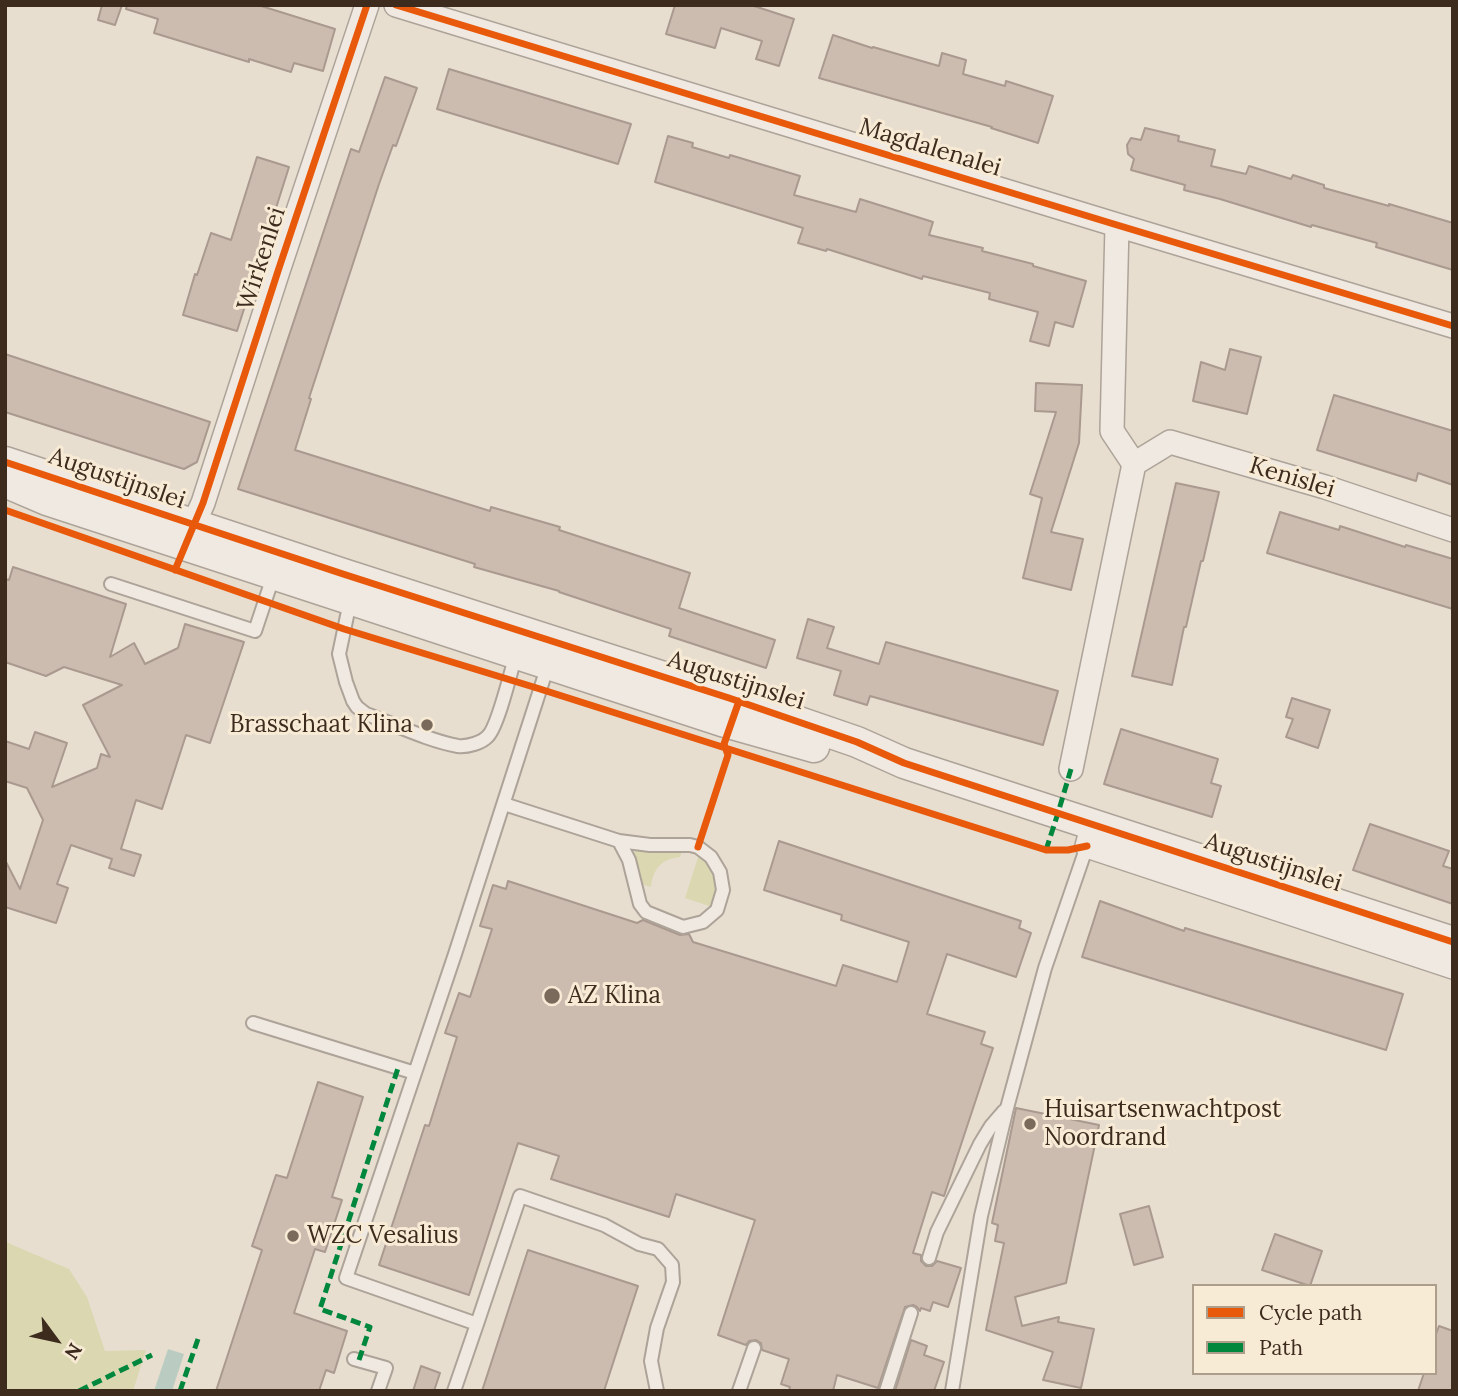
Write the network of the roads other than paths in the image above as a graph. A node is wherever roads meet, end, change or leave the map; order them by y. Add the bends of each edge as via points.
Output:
1 (367, 5) edge
2 (396, 5) edge
3 (1116, 225) junction
4 (1453, 326) edge
5 (5, 462) edge
6 (1134, 464) junction
7 (5, 482) edge
8 (193, 525) junction
9 (1453, 530) edge
10 (274, 574) junction
11 (111, 584) dead end
12 (347, 587) junction
13 (516, 654) junction
14 (556, 660) junction
15 (717, 694) junction
16 (904, 763) junction
17 (1070, 769) dead end
18 (503, 804) junction
19 (1090, 835) junction
20 (619, 841) junction
21 (1453, 942) edge
22 (1453, 967) edge
23 (253, 1023) dead end
24 (415, 1073) junction
25 (1007, 1108) junction
26 (929, 1258) dead end
27 (911, 1313) dead end
28 (477, 1324) junction
29 (754, 1348) dead end
30 (354, 1359) dead end
31 (378, 1391) edge
32 (454, 1391) edge
33 (657, 1391) edge
34 (739, 1391) edge
35 (886, 1391) edge
36 (952, 1391) edge

1 - 8 street, Wirkenlei
2 - 3 street, Magdalenalei
3 - 4 street, Magdalenalei
3 - 6 street via 1112,431
5 - 8 street, Augustijnslei
6 - 9 street, Kenislei via 1170,442
6 - 17 street
7 - 10 street, Augustijnslei
8 - 12 street, Augustijnslei
10 - 11 lane via 255,631
10 - 12 street, Augustijnslei
12 - 13 street, Augustijnslei
12 - 13 lane via 339,654 353,701 366,714 434,739 461,746 473,744 493,729
12 - 15 street, Augustijnslei
13 - 14 street, Augustijnslei
14 - 15 lane via 701,702
14 - 16 street, Augustijnslei via 722,721 817,748
14 - 18 lane
15 - 16 street, Augustijnslei
16 - 19 street, Augustijnslei
18 - 20 lane
18 - 24 lane
19 - 21 street, Augustijnslei
19 - 22 street, Augustijnslei
19 - 25 lane via 1045,968
20 - 20 lane via 646,912 683,927 703,922 717,910 723,890 720,872 698,847
23 - 24 lane
24 - 28 lane via 346,1278
25 - 26 lane via 980,1144
25 - 36 lane via 981,1216
27 - 35 lane
28 - 32 lane
28 - 33 lane via 520,1196 604,1225 658,1249 672,1265 673,1282 651,1361
29 - 34 lane
30 - 31 lane via 386,1368

